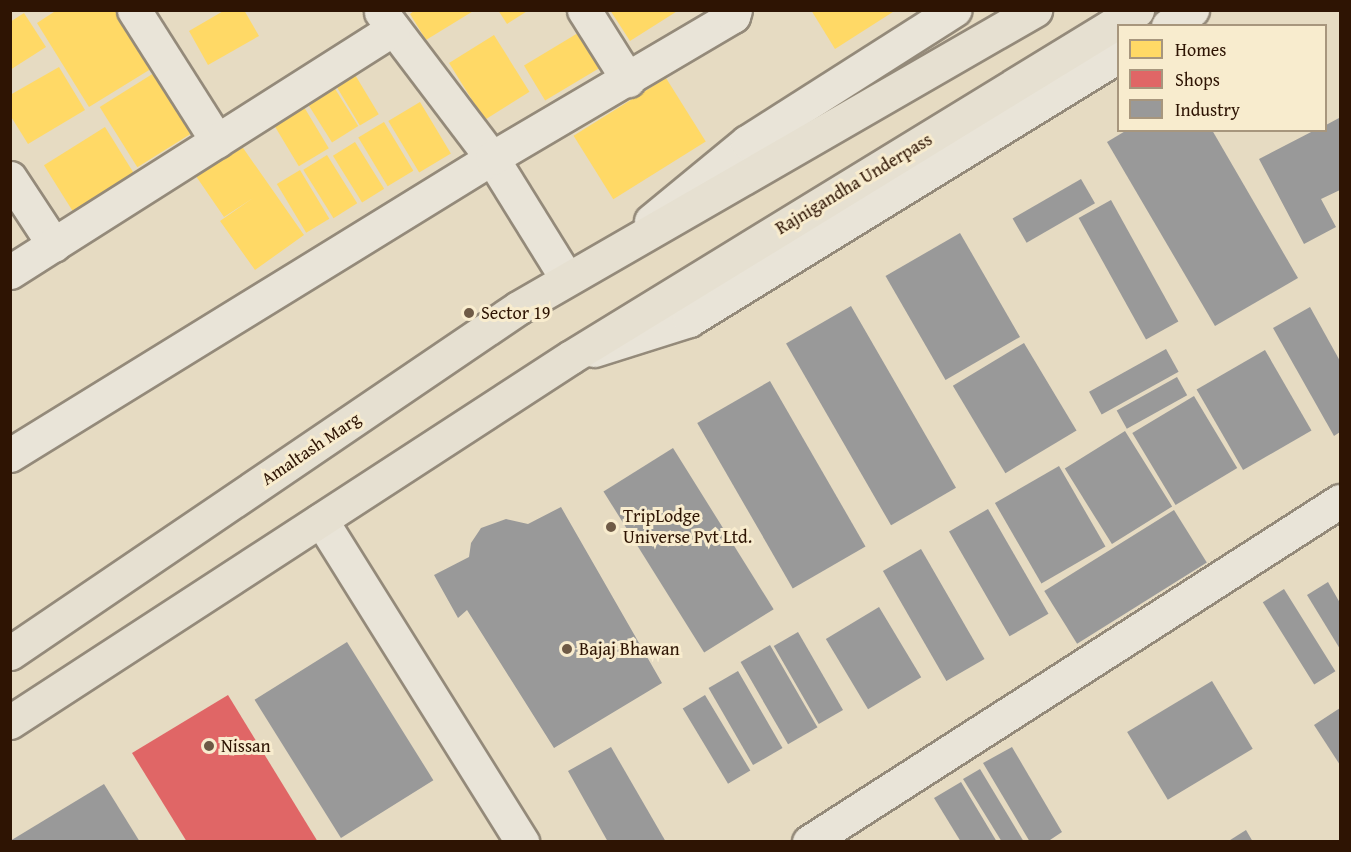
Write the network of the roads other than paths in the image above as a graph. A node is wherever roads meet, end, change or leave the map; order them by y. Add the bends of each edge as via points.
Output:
1 (134, 10) edge
2 (584, 10) edge
3 (735, 10) edge
4 (954, 10) edge
5 (1035, 10) edge
6 (1137, 10) edge
7 (1192, 10) edge
8 (387, 20) edge
9 (1171, 24) edge
10 (1117, 57) edge
11 (628, 80) junction
12 (217, 141) junction
13 (492, 158) junction
14 (10, 178) edge
15 (54, 244) junction
16 (615, 250) junction
17 (10, 272) edge
18 (567, 279) junction
19 (571, 357) junction
20 (10, 455) edge
21 (1341, 501) edge
22 (321, 520) junction
23 (10, 654) edge
24 (10, 722) edge
25 (522, 842) edge
26 (809, 842) edge

1 - 12 street
2 - 11 street
3 - 11 street via 733,16
4 - 16 street via 747,142
5 - 16 main road
6 - 19 main road, Rajnigandha Underpass
7 - 9 street
8 - 12 street
8 - 13 street
10 - 19 street via 689,320
11 - 13 street
12 - 15 street
13 - 18 street
13 - 20 street
14 - 15 street
15 - 17 street
16 - 18 main road, Amaltash Marg
18 - 23 main road, Amaltash Marg via 518,308
19 - 22 main road
21 - 26 street
22 - 24 main road
22 - 25 street

